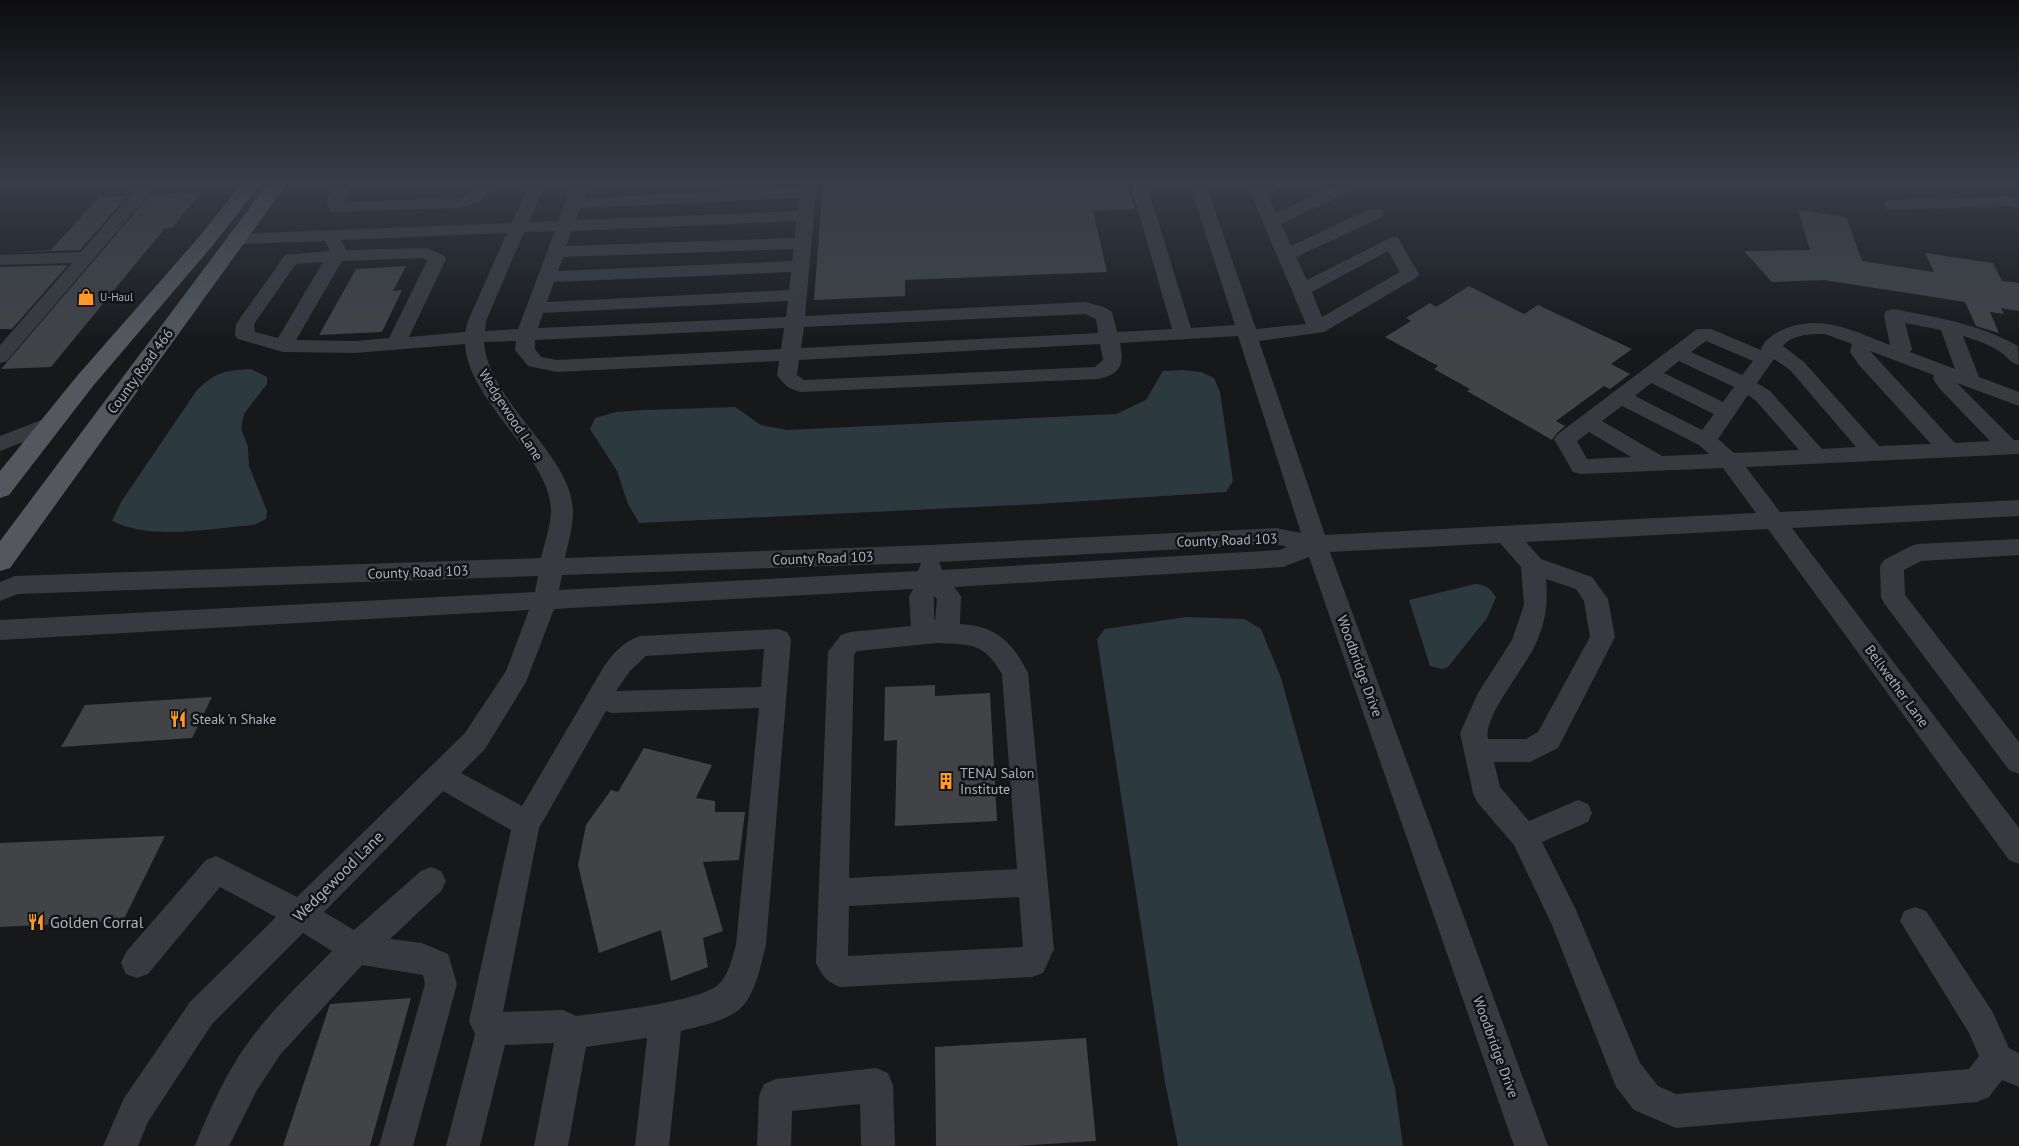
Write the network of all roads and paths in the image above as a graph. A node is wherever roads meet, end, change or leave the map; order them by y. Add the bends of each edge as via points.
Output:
1 (105, 235) edge
2 (209, 235) edge
3 (240, 235) edge
4 (338, 235) edge
5 (515, 235) edge
6 (562, 235) edge
7 (803, 235) edge
8 (1154, 235) edge
9 (1215, 235) edge
10 (1277, 235) edge
11 (1328, 235) edge
12 (1388, 235) edge
13 (326, 236) junction
14 (237, 239) junction
15 (1392, 242) junction
16 (802, 243) junction
17 (556, 252) junction
18 (1286, 255) junction
19 (336, 256) junction
20 (86, 257) junction
21 (0, 260) edge
22 (800, 266) junction
23 (546, 277) junction
24 (1302, 290) junction
25 (797, 295) junction
26 (536, 308) junction
27 (794, 322) junction
28 (1949, 325) junction
29 (1317, 328) junction
30 (1248, 333) junction
31 (526, 334) junction
32 (1183, 334) junction
33 (9, 336) edge
34 (474, 337) junction
35 (1110, 338) junction
36 (1862, 341) junction
37 (397, 342) junction
38 (283, 346) junction
39 (1888, 351) junction
40 (1767, 352) junction
41 (1678, 353) junction
42 (791, 354) junction
43 (0, 357) edge
44 (2019, 359) edge
45 (1944, 372) junction
46 (1650, 374) junction
47 (1970, 381) junction
48 (1747, 385) junction
49 (1620, 397) junction
50 (2019, 399) edge
51 (1727, 412) junction
52 (1588, 422) junction
53 (52, 424) junction
54 (1706, 440) junction
55 (0, 444) edge
56 (2014, 447) edge
57 (0, 449) edge
58 (1949, 450) junction
59 (1874, 453) junction
60 (1816, 456) junction
61 (1729, 460) junction
62 (1657, 463) junction
63 (17, 467) junction
64 (0, 489) edge
65 (2019, 508) edge
66 (1774, 520) junction
67 (1506, 534) junction
68 (1316, 544) junction
69 (2019, 547) edge
70 (930, 554) junction
71 (0, 561) edge
72 (1533, 565) junction
73 (553, 567) junction
74 (931, 580) junction
75 (0, 592) edge
76 (545, 601) junction
77 (0, 630) edge
78 (937, 633) junction
79 (773, 697) junction
80 (600, 698) junction
81 (1477, 751) junction
82 (2019, 762) edge
83 (440, 776) junction
84 (1578, 813) dead end
85 (525, 825) junction
86 (1524, 836) junction
87 (2019, 851) edge
88 (431, 881) dead end
89 (1034, 882) junction
90 (834, 893) junction
91 (300, 914) junction
92 (1915, 921) dead end
93 (356, 949) junction
94 (137, 963) dead end
95 (666, 1017) junction
96 (492, 1029) junction
97 (572, 1033) junction
98 (2008, 1065) edge
99 (120, 1146) edge
100 (212, 1146) edge
101 (396, 1146) edge
102 (464, 1146) edge
103 (551, 1146) edge
104 (652, 1146) edge
105 (774, 1146) edge
106 (878, 1146) edge
107 (1531, 1146) edge

1 - 20 street
2 - 53 main road
3 - 14 main road, County Road 466
4 - 13 street
5 - 34 street, Wedgewood Lane via 477,321
6 - 17 street
7 - 16 street
8 - 32 street
9 - 30 street, Woodbridge Drive
10 - 18 street
11 - 18 street
12 - 15 street
13 - 14 street
13 - 19 street via 338,249
14 - 71 main road, County Road 466
15 - 24 street
15 - 29 street via 1410,274
16 - 17 street
16 - 22 street
17 - 23 street
18 - 24 street
19 - 37 street via 427,253 437,258
19 - 38 street
19 - 38 street via 291,259 245,324 245,335
20 - 21 street
20 - 33 street
22 - 23 street
22 - 25 street
23 - 26 street
24 - 29 street
25 - 26 street
25 - 27 street
26 - 31 street
27 - 31 street
27 - 35 street via 1085,308 1105,316
27 - 42 street
28 - 39 street via 1893,315 1902,349
28 - 44 street via 2000,344
28 - 47 street
29 - 30 street
30 - 32 street
30 - 68 street, Woodbridge Drive
31 - 34 street
31 - 42 street via 525,350 535,362 557,366
32 - 35 street
33 - 43 street
34 - 37 street
34 - 73 street, Wedgewood Lane via 475,354 484,378 554,480 562,512
35 - 42 street
35 - 42 street via 1113,360 1109,368 1099,373 801,386 787,375
36 - 39 street
36 - 40 street via 1827,328 1800,329 1779,338
36 - 58 street via 1860,352 1866,361
37 - 38 street via 356,347
39 - 45 street
40 - 41 street via 1704,333
40 - 48 street
40 - 59 street via 1797,366
41 - 46 street
41 - 48 street
45 - 47 street
45 - 56 street via 1943,379 1947,385
46 - 49 street
46 - 51 street
47 - 50 street
48 - 51 street
48 - 60 street via 1773,405
49 - 52 street
49 - 54 street, Bellwether Lane
51 - 54 street
52 - 62 street
52 - 62 street via 1565,439 1581,467
53 - 55 street
53 - 63 main road
54 - 61 street, Bellwether Lane
56 - 58 street
57 - 63 lane
58 - 59 street
59 - 60 street
60 - 61 street
61 - 62 street
61 - 66 street, Bellwether Lane
63 - 64 main road
65 - 66 street
66 - 67 street
66 - 87 street, Bellwether Lane
67 - 68 street
67 - 72 street
68 - 70 street, County Road 103 via 1276,536
68 - 74 street, County Road 103 via 1283,558
68 - 107 street, Woodbridge Drive
69 - 82 street via 1917,553 1892,566 1893,597
70 - 73 street, County Road 103
70 - 74 street
72 - 81 street via 1536,605 1524,643 1487,701 1473,733
72 - 81 street via 1584,583 1596,599 1603,637 1548,740 1530,750
73 - 75 street, County Road 103 via 15,586
73 - 76 street, Wedgewood Lane
74 - 76 street, County Road 103
74 - 78 street via 922,598 922,624
76 - 77 street, County Road 103
76 - 83 street, Wedgewood Lane via 517,675 475,741
78 - 89 street via 976,635 1000,649 1015,673
78 - 90 street via 850,642 841,652
79 - 80 street via 612,702
79 - 80 street via 778,640 640,646 612,671
79 - 95 street via 751,945 743,970 731,996 715,1006
80 - 85 street via 545,798
81 - 86 street via 1487,793
83 - 85 street
83 - 91 street, Wedgewood Lane
84 - 86 street
85 - 96 street via 485,1021
86 - 98 street via 1565,920 1628,1075 1646,1098 1676,1111 1977,1085
88 - 93 street
89 - 90 street
89 - 90 street via 1039,949 1032,962 840,972 832,963
91 - 93 street
91 - 94 street via 216,870
91 - 99 street, Wedgewood Lane via 201,1013 136,1110
92 - 98 street
93 - 100 street via 259,1057
93 - 101 street via 422,958 437,965 441,984
95 - 97 street
95 - 104 street
96 - 97 street via 563,1026
96 - 102 street
97 - 103 street
105 - 106 street via 776,1096 876,1085

